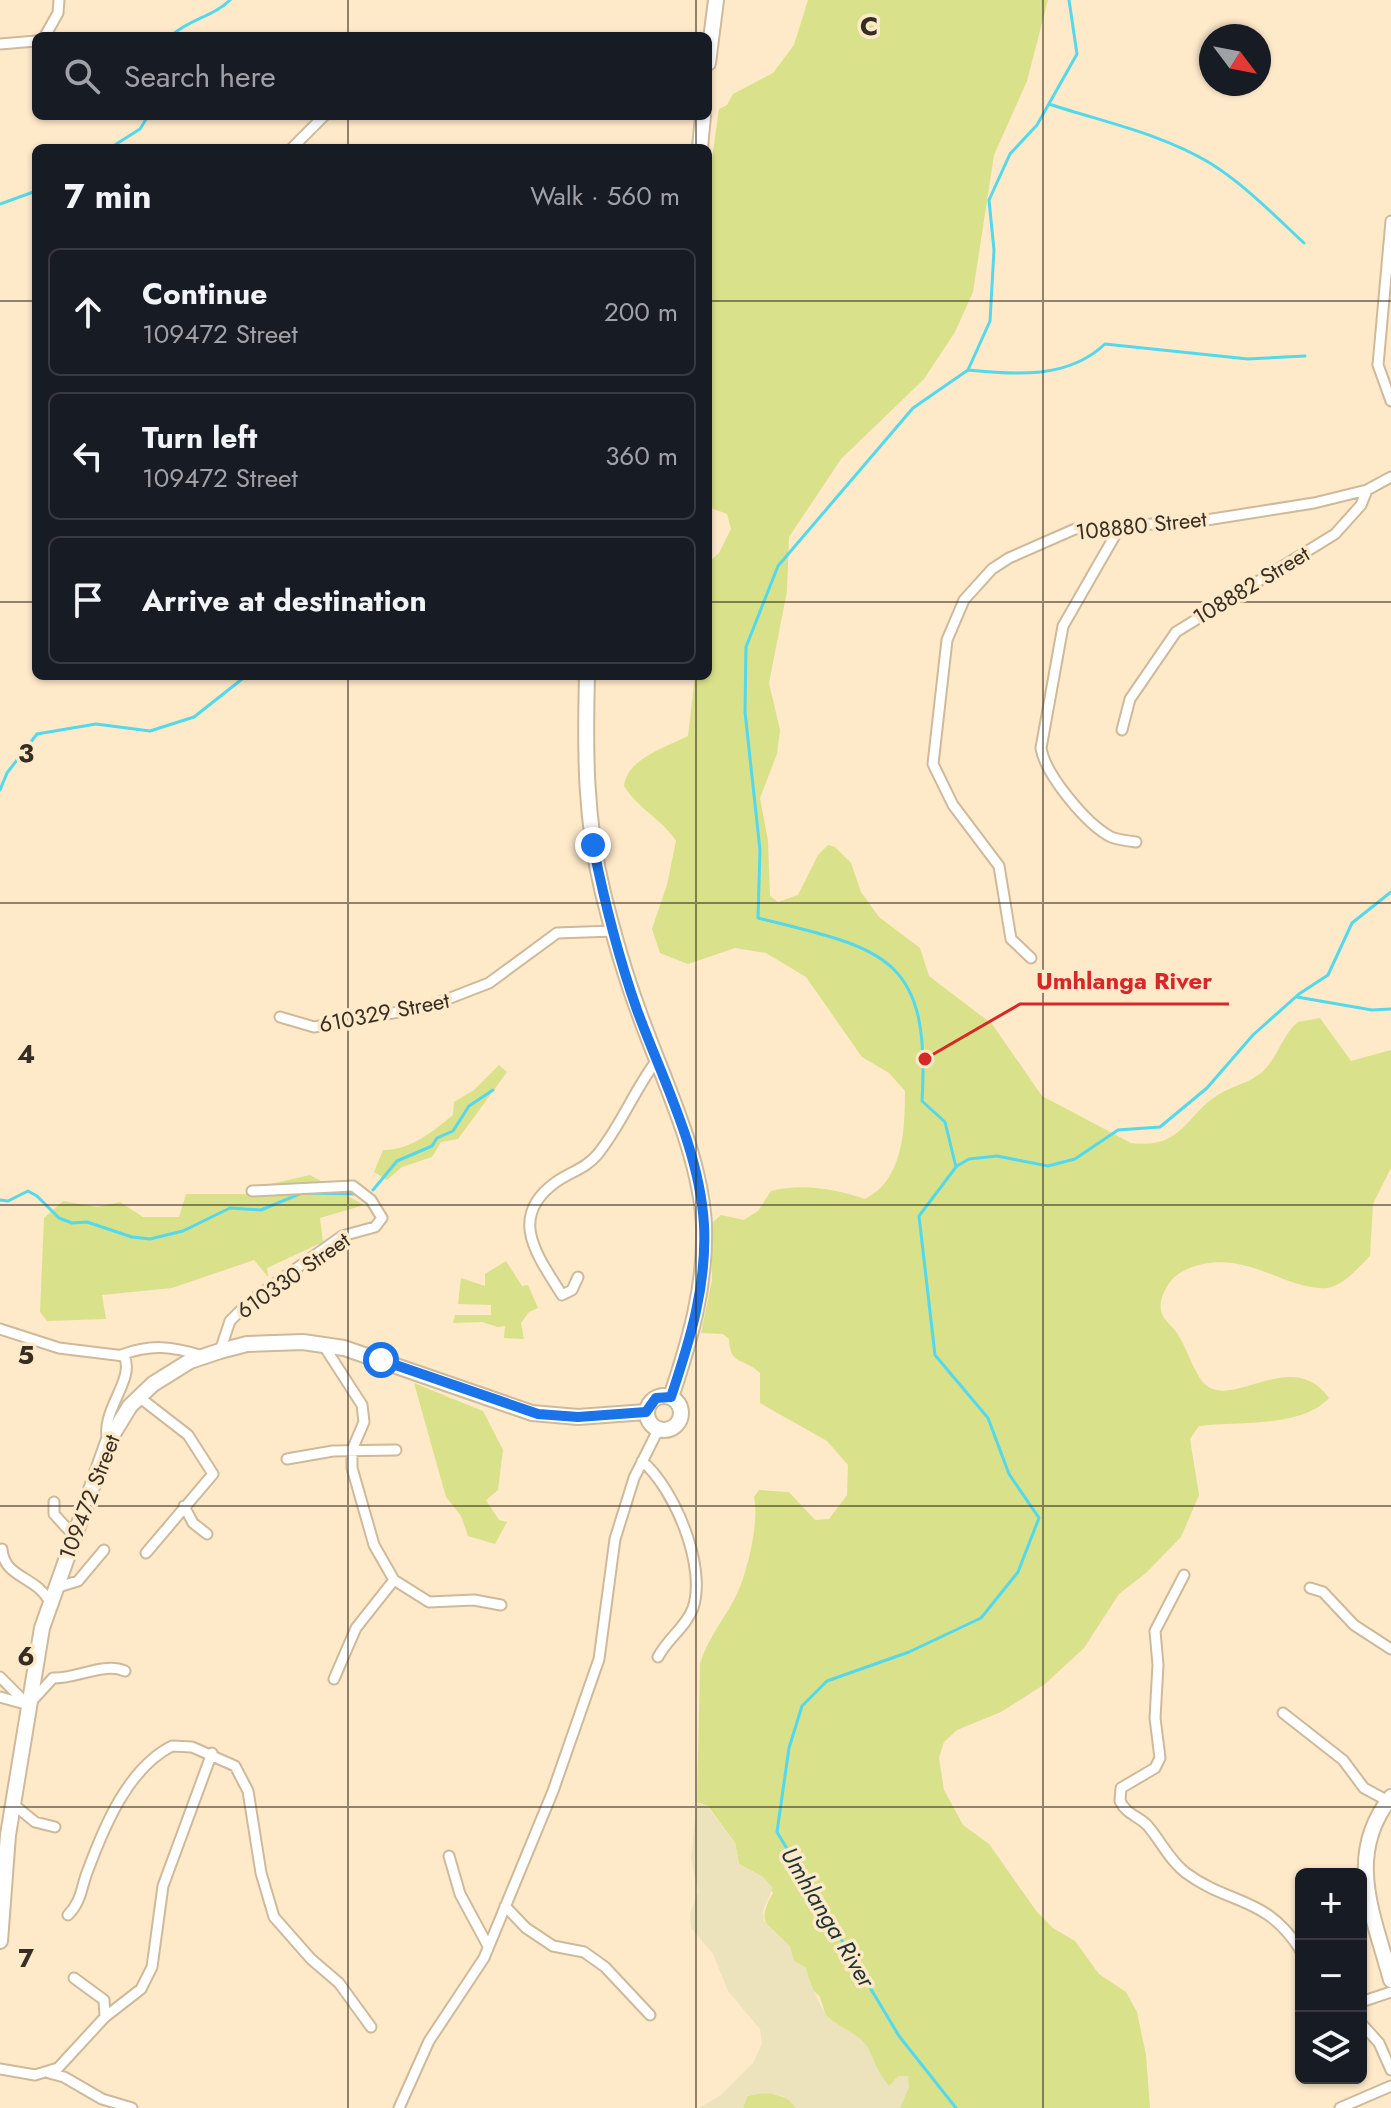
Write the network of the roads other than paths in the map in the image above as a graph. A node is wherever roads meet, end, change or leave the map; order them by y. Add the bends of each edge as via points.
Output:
1 (59, 0) edge
2 (716, 0) edge
3 (47, 32) edge
4 (712, 32) edge
5 (32, 41) edge
6 (0, 44) edge
7 (320, 120) edge
8 (703, 120) edge
9 (296, 144) edge
10 (700, 144) edge
11 (1391, 221) edge
12 (1391, 401) edge
13 (1391, 477) edge
14 (1367, 490) junction
15 (1121, 525) junction
16 (587, 680) edge
17 (1122, 730) dead end
18 (1136, 842) dead end
19 (614, 931) junction
20 (1031, 958) dead end
21 (280, 1017) dead end
22 (657, 1060) junction
23 (252, 1191) dead end
24 (578, 1277) dead end
25 (0, 1329) edge
26 (322, 1343) junction
27 (220, 1351) junction
28 (121, 1355) junction
29 (203, 1356) junction
30 (139, 1397) junction
31 (671, 1397) junction
32 (646, 1412) junction
33 (658, 1430) junction
34 (108, 1442) junction
35 (352, 1450) junction
36 (396, 1450) dead end
37 (287, 1459) dead end
38 (642, 1461) junction
39 (54, 1502) dead end
40 (184, 1506) junction
41 (207, 1534) dead end
42 (74, 1536) junction
43 (2, 1549) edge
44 (104, 1550) dead end
45 (146, 1553) dead end
46 (1184, 1575) dead end
47 (394, 1580) junction
48 (55, 1588) junction
49 (1310, 1588) dead end
50 (50, 1603) junction
51 (501, 1605) dead end
52 (1391, 1649) edge
53 (658, 1657) dead end
54 (125, 1671) dead end
55 (0, 1677) edge
56 (334, 1679) dead end
57 (0, 1697) edge
58 (28, 1705) junction
59 (1283, 1713) dead end
60 (212, 1753) junction
61 (1389, 1799) edge
62 (13, 1804) junction
63 (55, 1827) dead end
64 (449, 1856) dead end
65 (505, 1906) junction
66 (68, 1915) dead end
67 (0, 1941) edge
68 (1295, 1945) edge
69 (488, 1946) junction
70 (74, 1978) dead end
71 (1391, 1980) edge
72 (1391, 1992) edge
73 (1367, 2000) edge
74 (650, 2015) dead end
75 (105, 2017) junction
76 (371, 2027) dead end
77 (1367, 2030) edge
78 (0, 2069) edge
79 (1391, 2070) edge
80 (46, 2073) junction
81 (1391, 2086) edge
82 (132, 2108) edge
83 (399, 2108) edge
84 (1340, 2108) edge

1 - 3 street
2 - 4 street
5 - 6 street
7 - 9 street
8 - 10 street
11 - 12 street via 1378,365
13 - 14 street, 108880 Street
14 - 15 street, 108880 Street via 1200,521
14 - 17 street, 108882 Street via 1335,534 1176,632 1130,699
15 - 18 street via 1063,626 1041,748 1053,778 1093,822 1114,839
15 - 20 street, 108880 Street via 1075,529 992,569 964,600 947,640 933,764 953,805 999,866 1011,939
16 - 19 street via 587,814
19 - 21 street, 610329 Street via 557,933 489,983 427,1007 314,1027
19 - 22 street
22 - 24 street via 595,1157 542,1192 532,1208 533,1247 562,1295 572,1290
22 - 31 street via 694,1170 704,1223 696,1321
23 - 27 street, 610330 Street via 353,1186 382,1218 375,1227 342,1236 249,1302 230,1321
25 - 28 street via 59,1348
26 - 27 street, 109472 Street via 247,1344
26 - 32 street, 109472 Street via 532,1413 578,1417
26 - 35 street via 365,1413
27 - 29 street, 109472 Street
28 - 29 street via 148,1346 176,1347
28 - 34 street via 127,1366 106,1423
29 - 30 street, 109472 Street via 174,1369
30 - 34 street, 109472 Street
30 - 40 street via 188,1435 213,1474
31 - 32 street via 656,1398
31 - 33 street via 681,1408 680,1422 668,1431
32 - 33 street
33 - 38 street
34 - 42 street, 109472 Street
35 - 36 street
35 - 37 street
35 - 47 street via 352,1468 374,1545
38 - 53 street via 671,1497 698,1576 686,1623
38 - 65 street via 615,1539 599,1659
39 - 42 street via 54,1514
40 - 41 street
40 - 45 street
42 - 48 street, 109472 Street
43 - 50 street via 9,1569 44,1589
44 - 48 street via 78,1581
46 - 68 street via 1155,1631 1160,1758 1155,1768 1121,1788 1120,1801 1188,1874 1261,1908
47 - 51 street via 429,1602
47 - 56 street via 356,1628
48 - 50 street, 109472 Street
49 - 52 street via 1323,1592 1345,1617
50 - 58 street, 109472 Street
54 - 58 street via 53,1678
55 - 58 street
57 - 58 street
58 - 62 street, 109472 Street
59 - 61 street via 1343,1760 1364,1788
60 - 66 street via 172,1746 133,1781 86,1873 81,1898
60 - 75 street via 163,1886 150,1974 141,1989
60 - 76 street via 233,1763 246,1782 274,1917 339,1983
61 - 71 street via 1370,1834 1364,1886
62 - 63 street via 35,1822
62 - 67 street, 109472 Street
64 - 69 street via 460,1894
65 - 69 street
65 - 74 street via 553,1946 584,1952 605,1967
69 - 83 street via 429,2041
70 - 75 street via 104,2000
72 - 73 street
75 - 80 street via 70,2057
77 - 79 street
78 - 80 street
80 - 82 street
81 - 84 street

